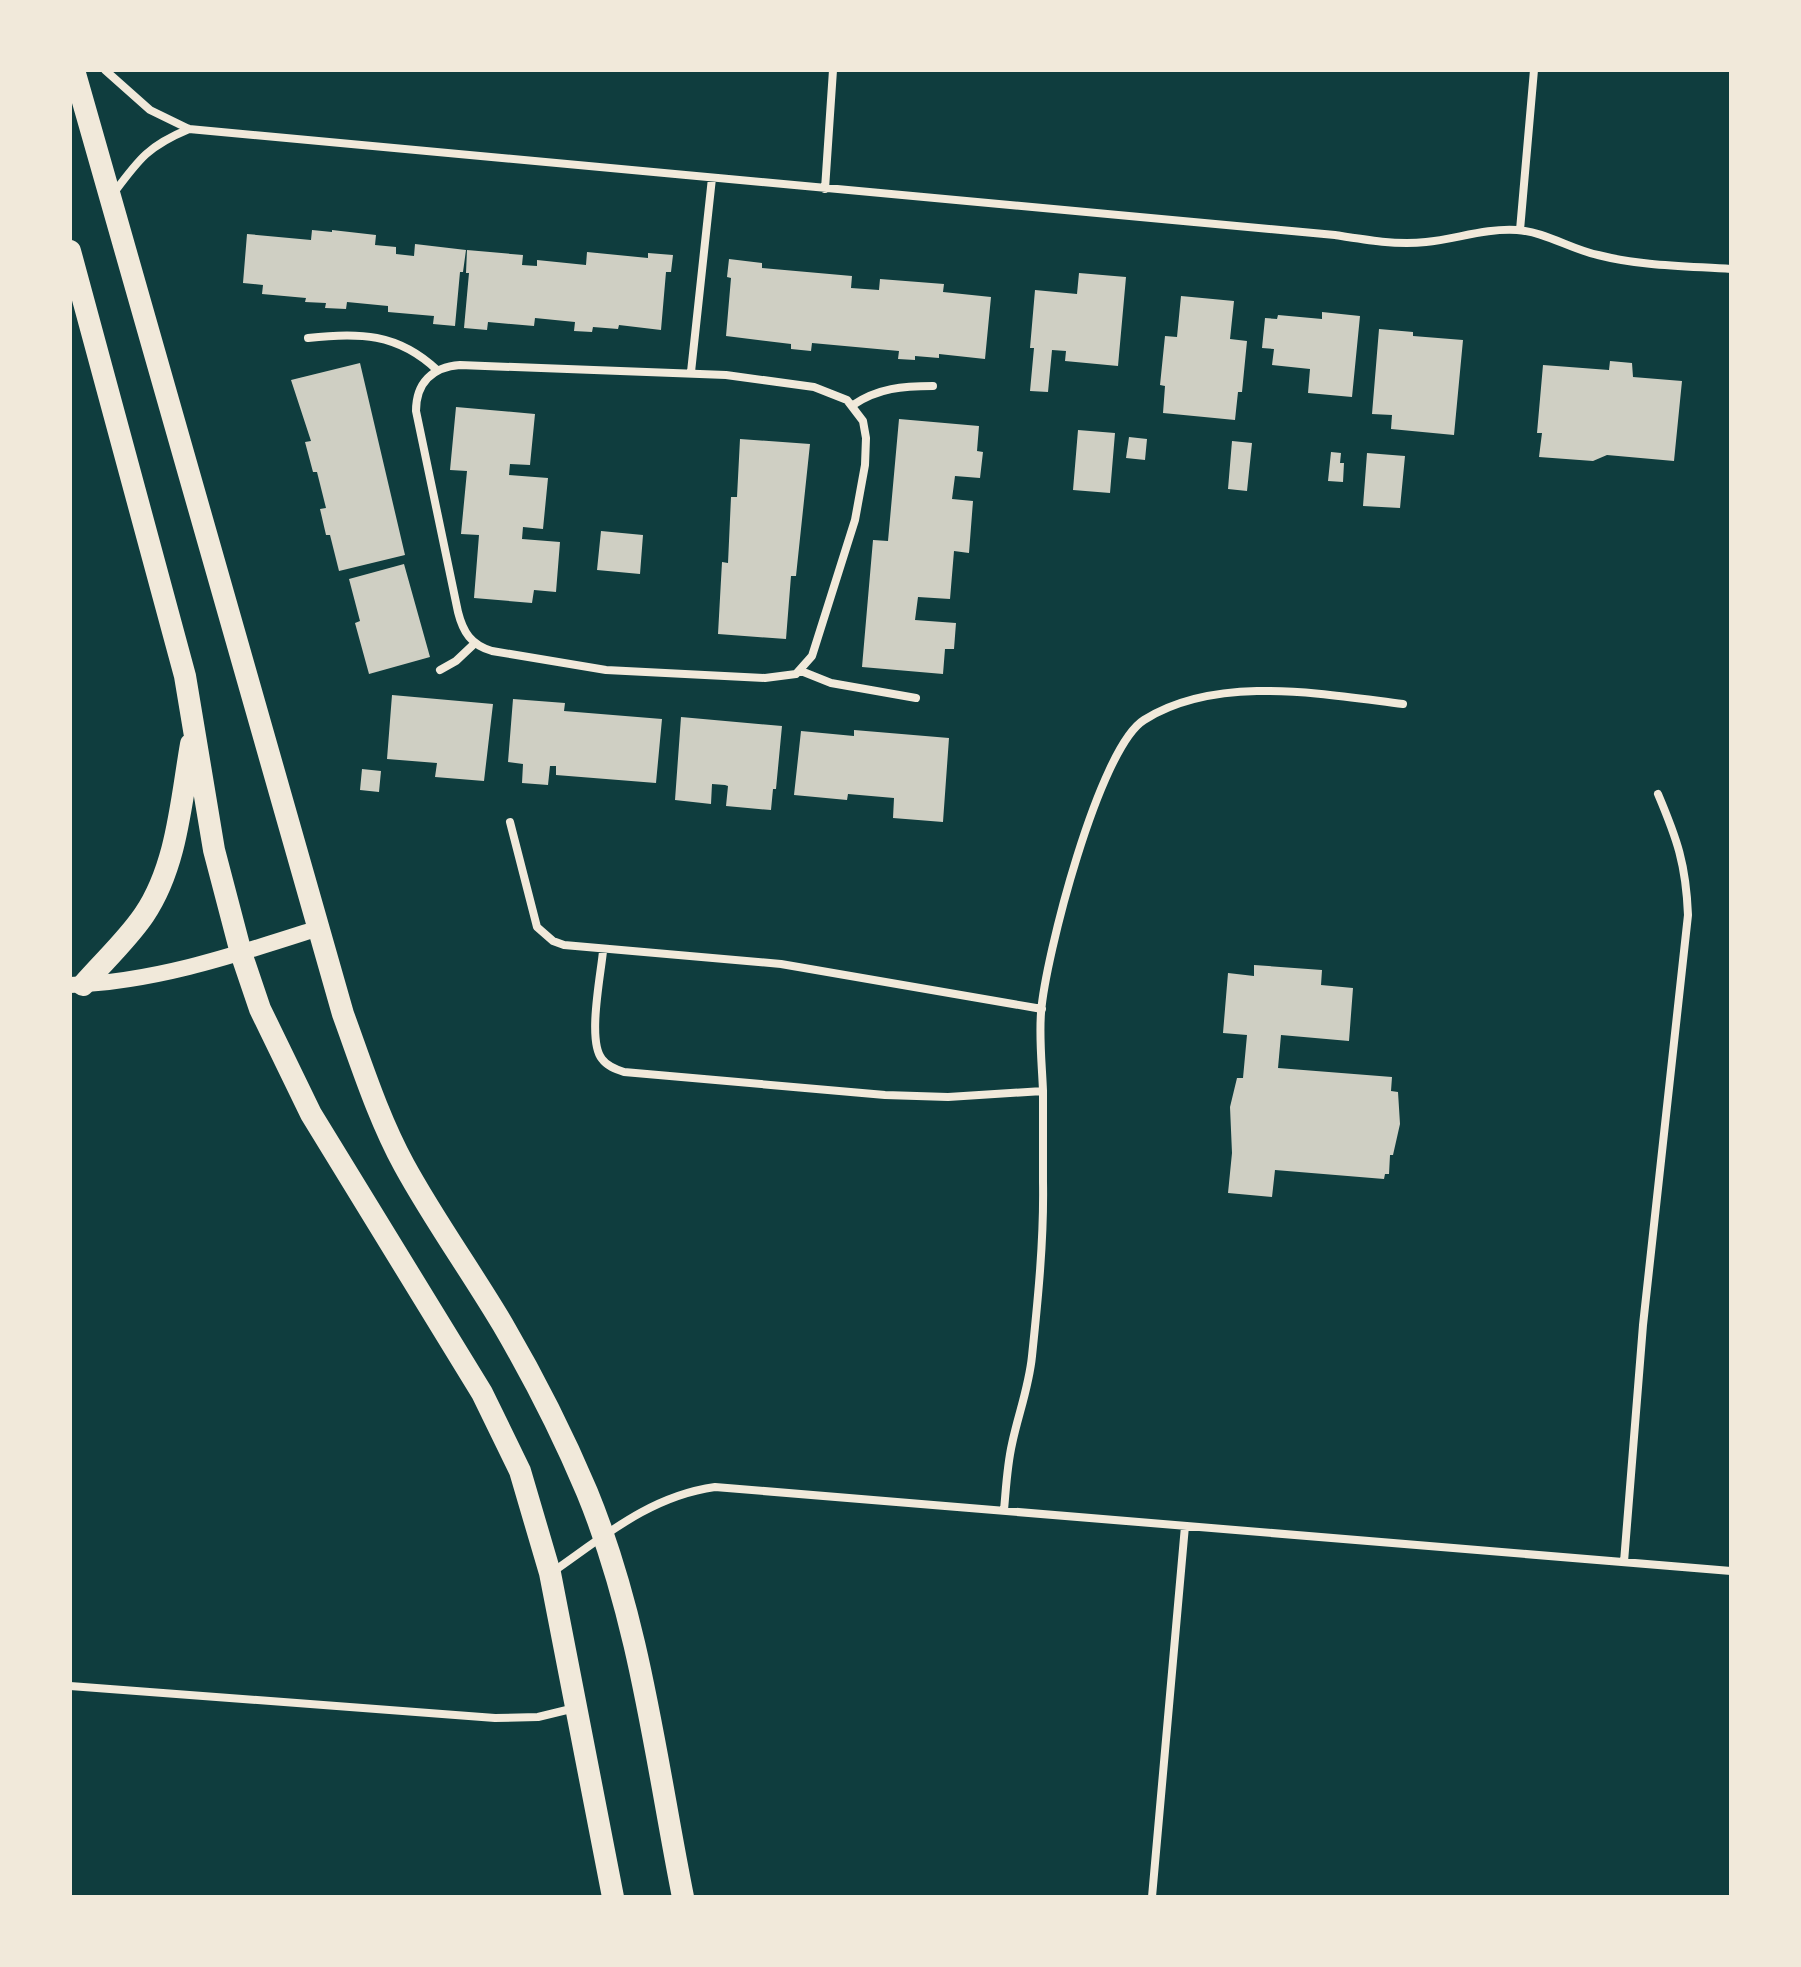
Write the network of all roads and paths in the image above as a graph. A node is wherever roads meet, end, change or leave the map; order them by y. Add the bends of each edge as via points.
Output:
1 (74, 70) edge
2 (105, 70) edge
3 (833, 70) edge
4 (1534, 70) edge
5 (189, 129) junction
6 (712, 178) junction
7 (825, 189) junction
8 (110, 198) junction
9 (1520, 230) junction
10 (70, 251) edge
11 (1731, 269) edge
12 (308, 338) dead end
13 (437, 370) junction
14 (691, 372) junction
15 (933, 386) dead end
16 (853, 405) junction
17 (474, 644) junction
18 (440, 670) dead end
19 (801, 671) junction
20 (916, 698) dead end
21 (1403, 704) dead end
22 (194, 728) junction
23 (1658, 794) dead end
24 (510, 822) dead end
25 (319, 928) junction
26 (603, 951) junction
27 (241, 953) junction
28 (77, 985) edge
29 (1042, 1009) junction
30 (1043, 1091) junction
31 (1004, 1510) junction
32 (1185, 1526) junction
33 (604, 1536) junction
34 (1624, 1562) junction
35 (1731, 1571) edge
36 (550, 1573) junction
37 (70, 1686) edge
38 (577, 1708) junction
39 (613, 1897) edge
40 (683, 1897) edge
41 (1152, 1897) edge

1 - 8 highway
2 - 5 street via 150,110
3 - 7 street
4 - 9 street
5 - 6 street
5 - 8 street via 147,152
6 - 7 street
6 - 14 street
7 - 9 street via 1390,243
8 - 25 highway
9 - 11 street via 1618,260
10 - 22 highway via 185,676
12 - 13 street via 375,337 423,357
13 - 14 street via 470,365
13 - 17 street via 419,390 416,417 458,612
14 - 16 street via 814,387
15 - 16 street via 890,388
16 - 19 street via 866,438 859,499 812,656
17 - 18 street
17 - 19 street via 617,671 765,678
19 - 20 street via 823,681
21 - 29 street via 1266,689 1195,700 1141,722 1114,757 1093,808
22 - 27 highway via 214,850
22 - 28 highway via 173,846 161,883 143,915
23 - 34 street via 1681,852 1688,915 1643,1325
24 - 26 street via 537,927 553,941
25 - 27 main road
25 - 33 highway via 382,1122 538,1389
26 - 29 street via 795,966
26 - 30 street via 598,1052 624,1072 885,1095
27 - 28 main road via 138,979
27 - 36 highway via 260,1009 311,1114 504,1436 520,1471
29 - 30 street
30 - 31 street via 1044,1187 1032,1359 1011,1446
31 - 32 street
31 - 33 street via 715,1487 653,1504
32 - 34 street
32 - 41 street
33 - 36 street
33 - 40 highway via 641,1674
34 - 35 street
36 - 38 highway
37 - 38 street via 495,1718 538,1717
38 - 39 highway

